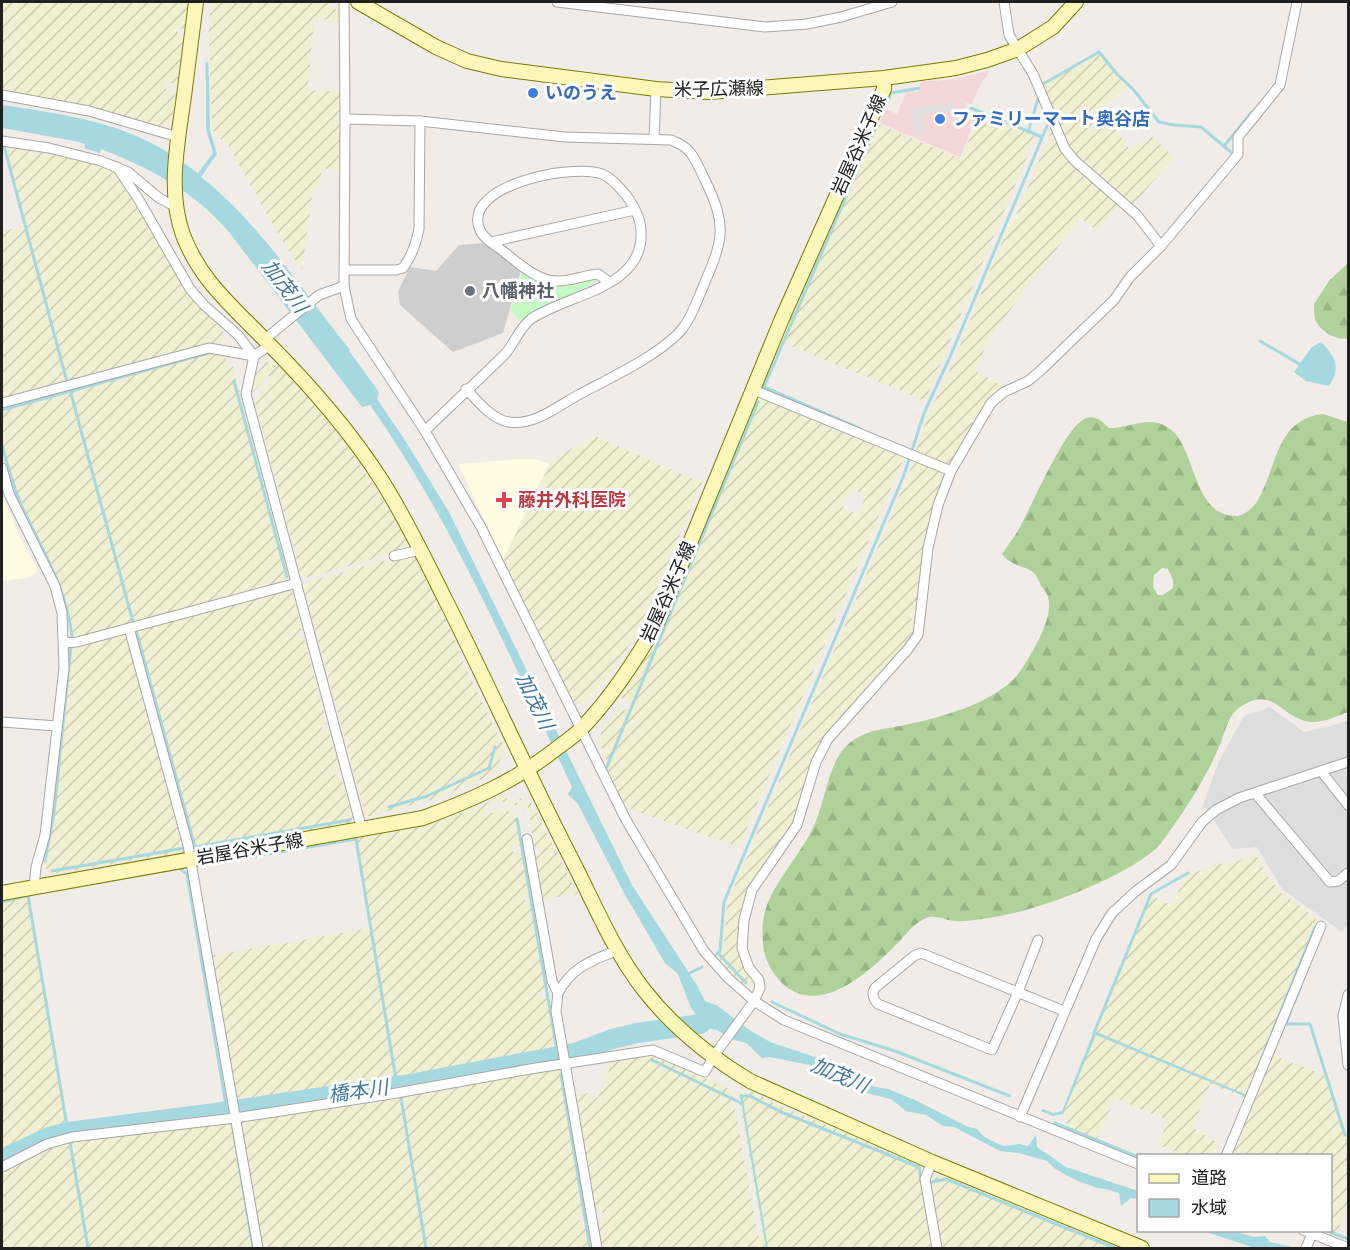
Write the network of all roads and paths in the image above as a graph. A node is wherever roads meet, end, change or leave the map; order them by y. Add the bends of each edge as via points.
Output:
1 (196, 2) edge
2 (344, 2) edge
3 (358, 2) edge
4 (557, 2) edge
5 (892, 2) edge
6 (1004, 2) edge
7 (1076, 2) edge
8 (1297, 2) edge
9 (1018, 49) junction
10 (884, 78) junction
11 (656, 89) junction
12 (2, 95) edge
13 (345, 119) junction
14 (420, 121) junction
15 (654, 139) junction
16 (2, 141) edge
17 (178, 142) junction
18 (117, 167) junction
19 (176, 207) junction
20 (635, 210) junction
21 (491, 242) junction
22 (1161, 246) junction
23 (345, 270) junction
24 (609, 282) junction
25 (344, 286) junction
26 (270, 339) junction
27 (254, 356) junction
28 (466, 389) junction
29 (754, 390) junction
30 (2, 403) edge
31 (425, 431) junction
32 (2, 468) edge
33 (951, 471) junction
34 (420, 550) junction
35 (394, 556) dead end
36 (297, 583) junction
37 (129, 628) junction
38 (64, 643) junction
39 (2, 722) edge
40 (57, 726) junction
41 (578, 732) junction
42 (1348, 762) edge
43 (527, 770) junction
44 (1321, 771) junction
45 (1255, 793) junction
46 (1348, 806) edge
47 (362, 830) junction
48 (527, 838) dead end
49 (190, 859) junction
50 (1348, 873) edge
51 (34, 886) junction
52 (2, 893) edge
53 (1321, 926) dead end
54 (1038, 940) dead end
55 (618, 950) junction
56 (1018, 992) junction
57 (558, 993) junction
58 (1348, 995) edge
59 (754, 1001) junction
60 (1064, 1011) junction
61 (713, 1057) junction
62 (565, 1058) junction
63 (1348, 1065) edge
64 (234, 1112) junction
65 (1020, 1117) junction
66 (1226, 1154) edge
67 (932, 1162) junction
68 (1137, 1164) edge
69 (2, 1167) edge
70 (1308, 1239) edge
71 (258, 1248) edge
72 (597, 1248) edge
73 (937, 1248) edge
74 (1142, 1248) edge
75 (1348, 1248) edge

1 - 17 main road
2 - 13 street
3 - 11 main road, 米子広瀬線 via 466,61
4 - 5 street via 765,27 807,24
6 - 9 street via 1009,35
7 - 9 main road, 米子広瀬線 via 1053,27
8 - 22 street via 1280,85 1238,137 1235,159
9 - 10 main road, 米子広瀬線 via 952,69
9 - 22 street via 1069,155 1137,215
10 - 11 main road, 米子広瀬線 via 709,92
10 - 29 main road, 岩屋谷米子線 via 884,89
11 - 15 street
12 - 17 street via 89,111
13 - 14 street
13 - 23 street
14 - 15 street via 565,137
14 - 23 street via 419,230 410,259 396,270
15 - 28 street via 684,144 692,153 717,205 721,225 712,265 682,328 616,375 533,420 503,420
16 - 18 street via 49,148
17 - 19 main road
18 - 19 street
18 - 27 street via 190,289
19 - 26 main road via 194,261 224,301
20 - 21 street
20 - 21 street via 621,189 603,174 591,171 545,175 502,189 482,207 479,229
20 - 24 street via 641,229 640,249 623,275
21 - 24 street via 548,280 557,282 598,274
22 - 33 street via 1143,262 1114,300 1038,374 991,403
23 - 25 street
24 - 28 street via 531,319 506,353
25 - 26 street via 319,296
25 - 31 street via 354,326
26 - 27 street
26 - 34 main road via 353,440 391,496
27 - 30 street via 209,348
27 - 36 street via 246,393
28 - 31 street
29 - 33 street
29 - 41 main road, 岩屋谷米子線 via 658,621 615,689
31 - 41 street via 481,527
32 - 38 street via 9,494 55,586
33 - 59 street via 928,548 918,634 828,739 816,762 797,825 752,890 742,941 745,958 759,980
34 - 35 street
34 - 43 main road
36 - 37 street
36 - 47 street
37 - 38 street
37 - 49 street
38 - 40 street
39 - 40 street
40 - 51 street via 45,835
41 - 43 main road, 岩屋谷米子線
41 - 59 street via 704,951
42 - 44 street
43 - 47 main road, 岩屋谷米子線 via 467,802 423,818
43 - 55 main road
44 - 45 street
44 - 46 street
45 - 50 street via 1330,882
45 - 60 street via 1216,810 1202,822 1171,865 1112,914 1096,939
47 - 49 main road, 岩屋谷米子線
48 - 57 street via 552,981
49 - 51 main road, 岩屋谷米子線
49 - 64 street
51 - 52 main road, 岩屋谷米子線
53 - 66 street
54 - 56 street
55 - 57 street via 587,963 567,978
55 - 61 main road via 665,1014
56 - 56 street via 992,1050 878,1004 873,993 921,953
56 - 60 street
57 - 62 street via 556,1011
58 - 63 street via 1343,1016
59 - 61 street
59 - 65 street via 784,1020
60 - 65 street
61 - 62 street via 705,1072 652,1050
61 - 67 main road via 750,1081
62 - 64 street
62 - 72 street
64 - 69 street via 72,1137 47,1144
64 - 71 street
65 - 68 street
67 - 73 street via 926,1179
67 - 74 main road
70 - 75 street

